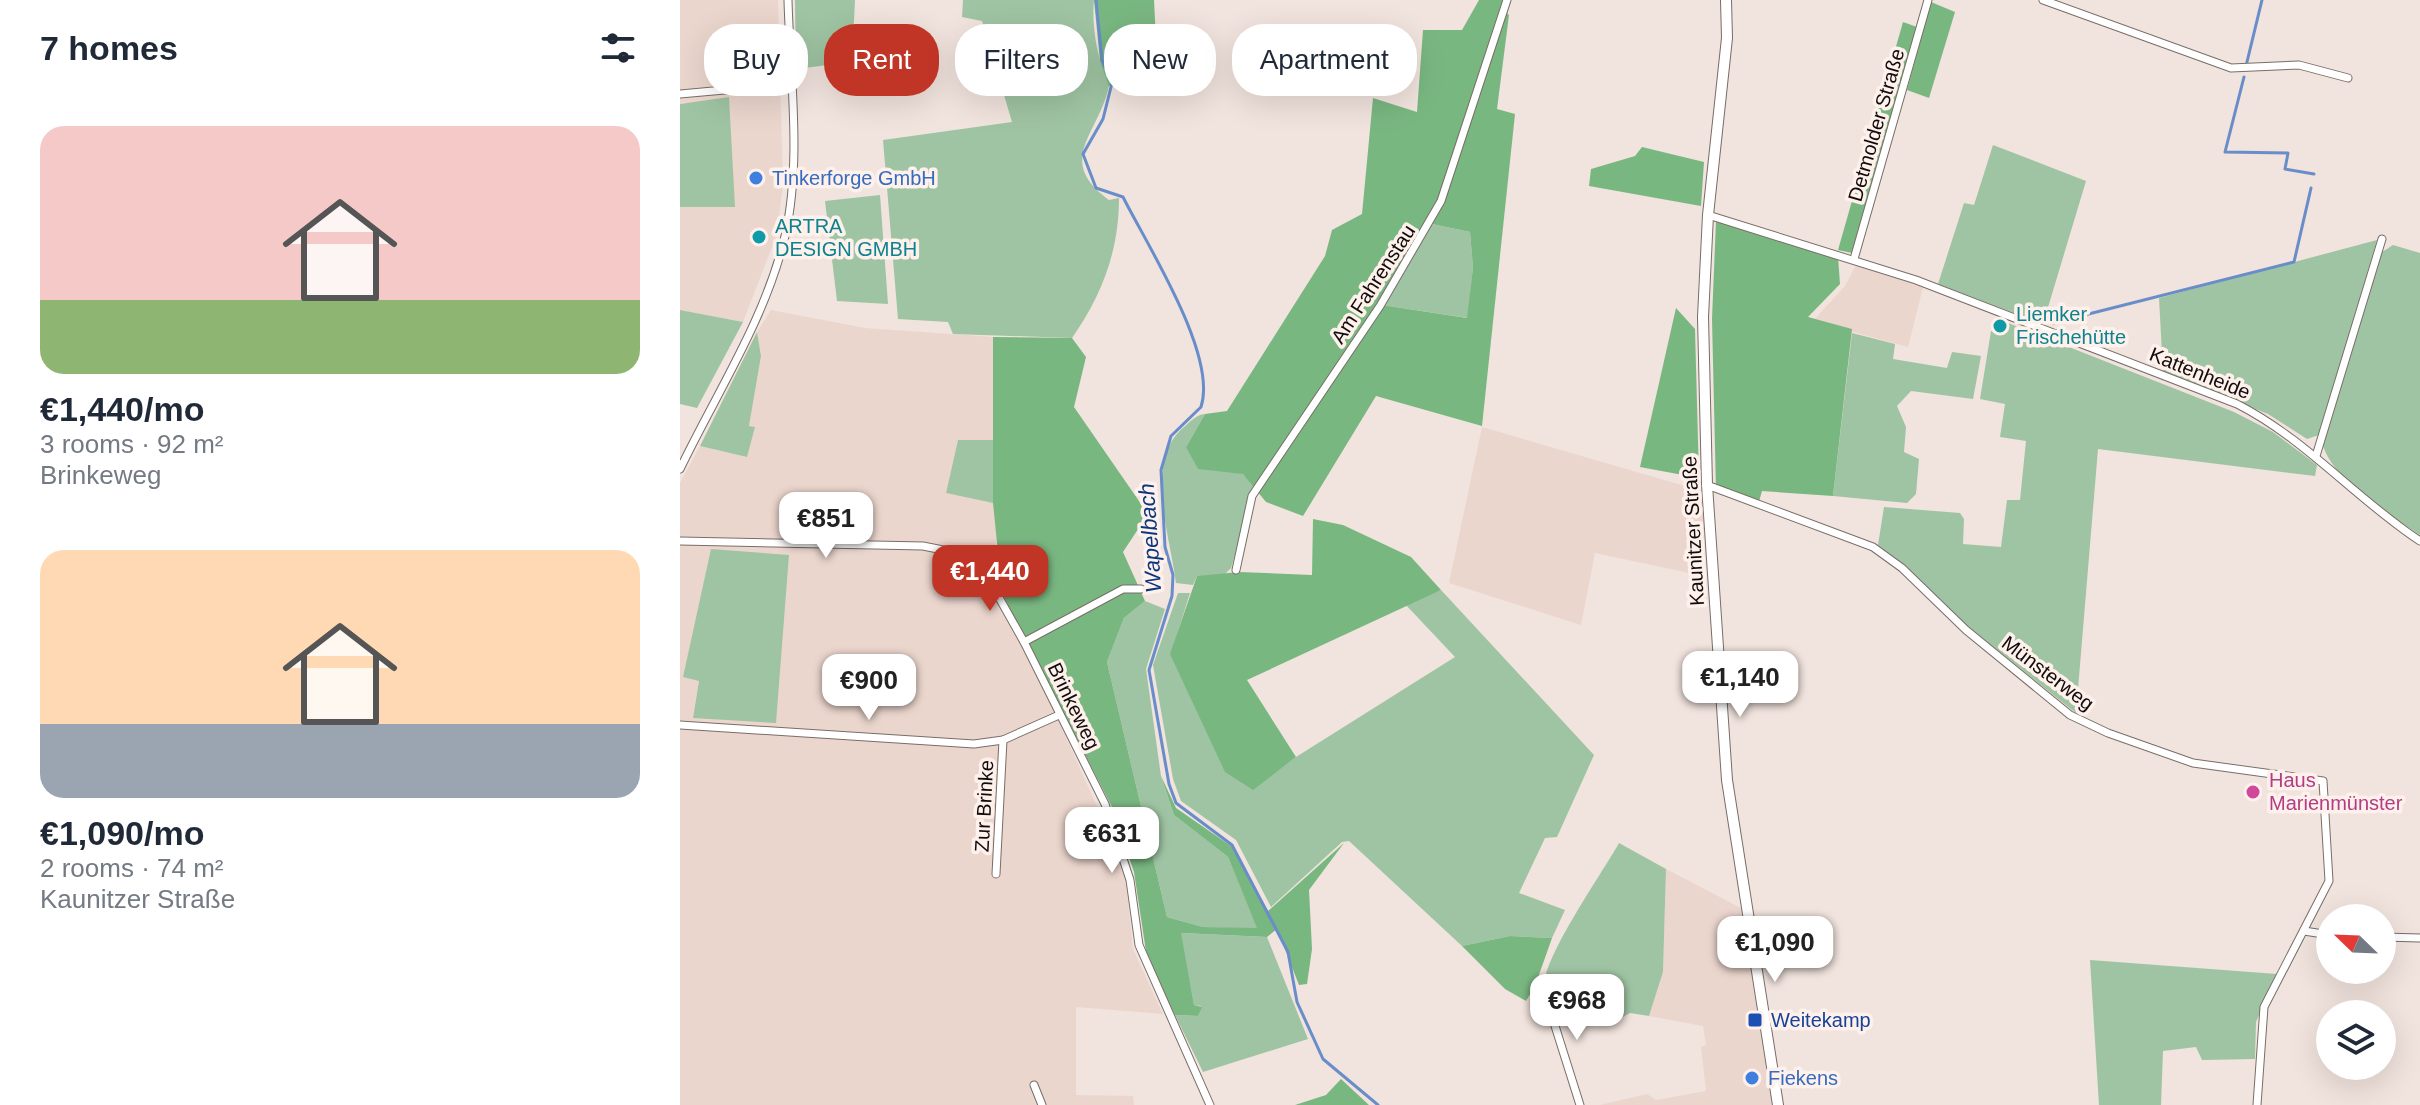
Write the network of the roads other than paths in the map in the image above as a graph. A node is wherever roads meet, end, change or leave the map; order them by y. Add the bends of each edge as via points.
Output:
1 (788, 0) edge
2 (1507, 0) edge
3 (1726, 0) edge
4 (1928, 0) edge
5 (2043, 0) edge
6 (789, 24) edge
7 (2348, 78) dead end
8 (704, 92) edge
9 (680, 94) edge
10 (790, 96) edge
11 (1708, 215) junction
12 (2382, 239) dead end
13 (1854, 259) junction
14 (2316, 456) junction
15 (680, 469) edge
16 (1707, 485) junction
17 (680, 541) edge
18 (2420, 541) edge
19 (1236, 570) dead end
20 (1141, 589) dead end
21 (1024, 642) junction
22 (1059, 715) junction
23 (680, 725) edge
24 (1003, 740) junction
25 (996, 874) dead end
26 (2304, 931) junction
27 (2316, 933) edge
28 (2396, 937) edge
29 (2420, 938) edge
30 (1538, 999) dead end
31 (1034, 1085) dead end
32 (1042, 1105) edge
33 (1210, 1105) edge
34 (1580, 1105) edge
35 (1778, 1105) edge
36 (2257, 1105) edge

1 - 6 street
2 - 19 street, Am Fahrenstau via 1431,224 1252,496
3 - 11 street, Kaunitzer Straße via 1727,38
4 - 13 street, Detmolder Straße
5 - 7 street via 2231,68 2299,65
8 - 9 street
10 - 15 street via 793,187 784,237 764,298
11 - 13 street, Kattenheide
11 - 16 street, Kaunitzer Straße via 1703,317
12 - 14 street
13 - 14 street, Kattenheide via 2237,404 2274,423
14 - 18 street, Kattenheide via 2384,518
16 - 26 street, Münsterweg via 1873,547 2070,715 2193,763 2320,779 2331,869
16 - 35 street, Kaunitzer Straße via 1727,780
17 - 21 street, Brinkeweg via 942,548 963,557 985,577
20 - 21 street via 1123,589
21 - 22 street, Brinkeweg
22 - 24 street, Zur Brinke
22 - 33 street, Brinkeweg via 1105,804 1130,880 1139,945
23 - 24 street, Zur Brinke via 974,744
24 - 25 street, Zur Brinke
26 - 27 street
26 - 36 street via 2264,1007
28 - 29 street
30 - 34 street via 1550,1010
31 - 32 street

